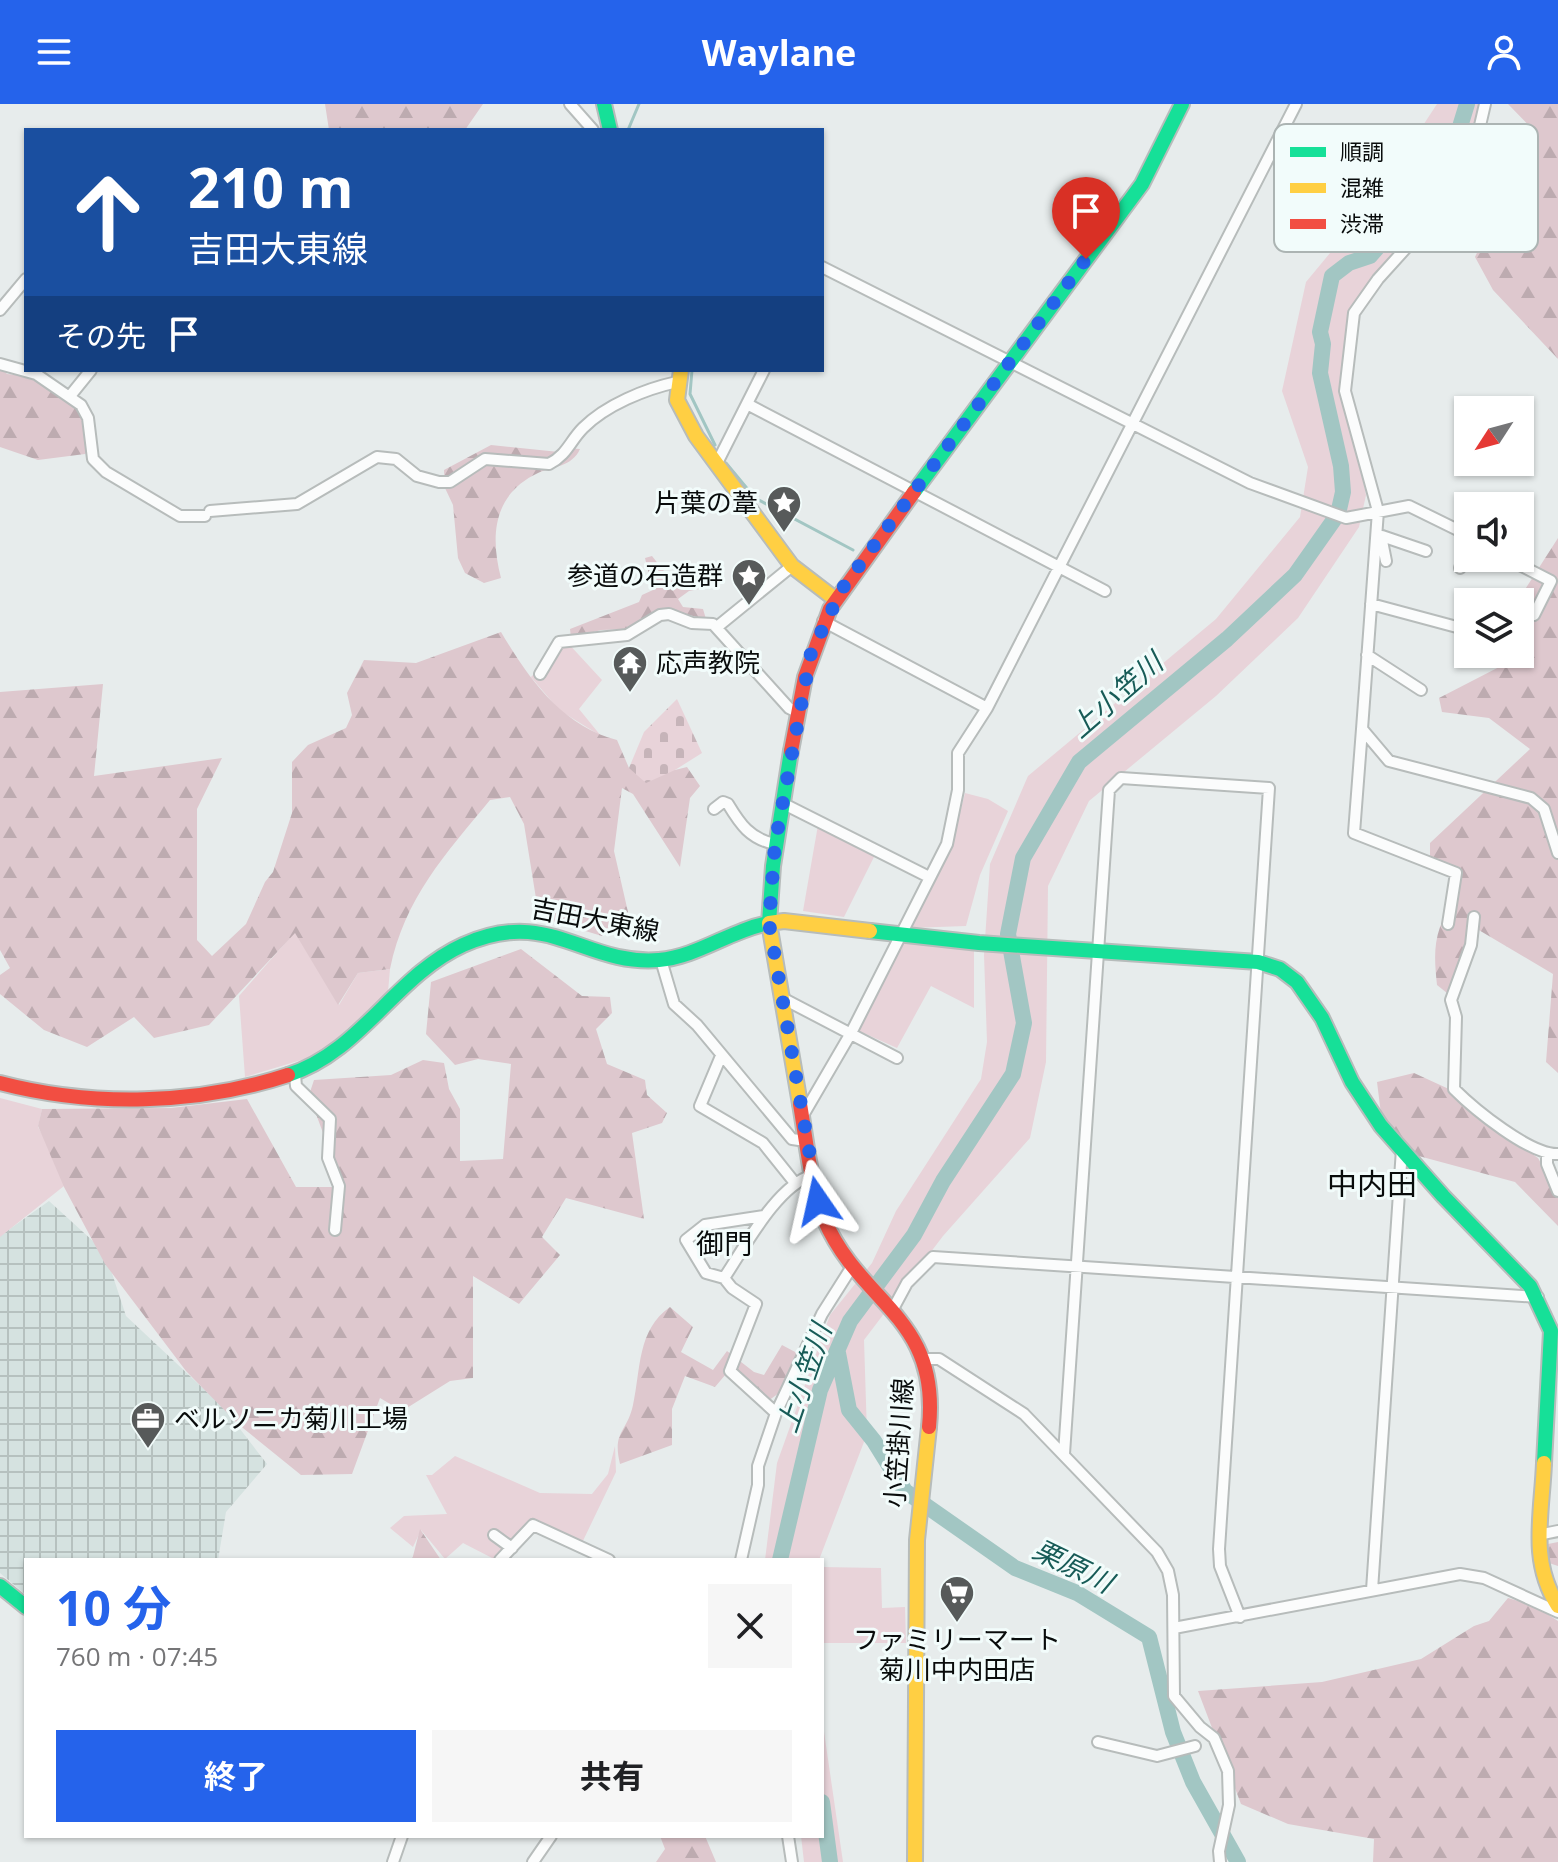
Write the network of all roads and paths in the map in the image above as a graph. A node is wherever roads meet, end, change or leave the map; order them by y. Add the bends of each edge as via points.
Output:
1 (570, 104) edge
2 (604, 104) edge
3 (1182, 104) edge
4 (1296, 104) edge
5 (1485, 104) edge
6 (1286, 124) edge
7 (1480, 124) edge
8 (591, 128) edge
9 (610, 128) edge
10 (1274, 146) edge
11 (1402, 252) edge
12 (824, 268) edge
13 (24, 281) edge
14 (0, 310) edge
15 (1010, 362) junction
16 (0, 364) edge
17 (24, 370) edge
18 (33, 372) edge
19 (89, 372) edge
20 (763, 372) edge
21 (679, 376) edge
22 (70, 396) junction
23 (747, 404) junction
24 (1130, 424) junction
25 (716, 465) junction
26 (914, 492) junction
27 (1378, 511) junction
28 (1454, 528) edge
29 (1380, 536) junction
30 (1426, 551) dead end
31 (1386, 561) dead end
32 (1058, 565) junction
33 (792, 566) junction
34 (1533, 572) edge
35 (1105, 591) dead end
36 (835, 599) junction
37 (1371, 604) junction
38 (1534, 615) dead end
39 (823, 621) junction
40 (1454, 626) edge
41 (717, 627) junction
42 (1367, 655) junction
43 (540, 674) dead end
44 (1421, 690) dead end
45 (987, 708) junction
46 (799, 713) junction
47 (1362, 729) junction
48 (782, 803) junction
49 (714, 809) dead end
50 (775, 844) junction
51 (1558, 853) edge
52 (929, 877) junction
53 (1474, 917) dead end
54 (769, 923) junction
55 (1448, 924) dead end
56 (900, 936) junction
57 (1099, 951) junction
58 (661, 960) junction
59 (1258, 962) junction
60 (782, 998) junction
61 (851, 1033) junction
62 (721, 1056) junction
63 (897, 1058) dead end
64 (295, 1075) junction
65 (0, 1083) edge
66 (802, 1117) junction
67 (806, 1141) junction
68 (1402, 1149) junction
69 (1553, 1154) edge
70 (813, 1175) junction
71 (795, 1183) junction
72 (1558, 1191) edge
73 (764, 1216) junction
74 (335, 1230) dead end
75 (1077, 1267) junction
76 (856, 1268) junction
77 (724, 1278) junction
78 (1238, 1278) junction
79 (1394, 1288) junction
80 (1538, 1297) junction
81 (891, 1306) junction
82 (926, 1359) junction
83 (776, 1413) junction
84 (1064, 1454) junction
85 (1551, 1456) edge
86 (1558, 1531) edge
87 (494, 1535) dead end
88 (1538, 1535) junction
89 (512, 1548) junction
90 (502, 1558) edge
91 (605, 1558) edge
92 (741, 1558) edge
93 (0, 1586) edge
94 (1372, 1590) junction
95 (24, 1605) edge
96 (1558, 1606) edge
97 (1558, 1612) edge
98 (1240, 1617) junction
99 (1174, 1628) junction
100 (1098, 1742) dead end
101 (1195, 1746) dead end
102 (401, 1838) edge
103 (550, 1838) edge
104 (788, 1838) edge
105 (1219, 1856) edge
106 (393, 1862) edge
107 (533, 1862) edge
108 (792, 1862) edge
109 (915, 1862) edge

1 - 8 street
2 - 9 main road
3 - 15 main road via 1142,184
4 - 6 street
5 - 7 street
10 - 24 street
11 - 27 street via 1354,313 1345,391
12 - 15 street
13 - 14 street
15 - 24 street
15 - 26 main road
16 - 17 street
18 - 22 street
19 - 22 street
20 - 23 street
21 - 22 street via 603,410 549,464 485,459 450,482 439,482 417,476 396,459 377,457 287,507 180,516 93,459 84,409
21 - 25 main road via 677,400 683,416
23 - 25 street
23 - 26 street
24 - 27 street via 1250,483 1346,518
24 - 32 street
25 - 33 main road
26 - 32 street
26 - 36 main road
27 - 28 street via 1409,506
27 - 29 street
29 - 30 street
29 - 31 street
29 - 37 street
32 - 35 street
32 - 45 street
33 - 36 main road
33 - 41 street
34 - 38 street via 1551,581
36 - 39 main road
37 - 40 street
37 - 42 street
39 - 45 street
39 - 46 main road
41 - 43 street via 660,615 627,635 559,642
41 - 46 street
42 - 44 street
42 - 47 street
45 - 52 street via 958,753 958,790 947,844
46 - 48 main road
47 - 51 street via 1389,761 1531,798 1544,809
47 - 55 street via 1354,833 1456,873
48 - 50 main road
48 - 52 street
49 - 50 street via 728,804 741,826 758,840
50 - 54 main road
52 - 56 street
53 - 69 street via 1471,945 1451,1000 1456,1017 1454,1089 1473,1107
54 - 56 main road, 吉田大東線 via 830,925
54 - 58 main road, 吉田大東線 via 741,927
54 - 60 main road, 小笠掛川線
56 - 57 main road, 吉田大東線
56 - 61 street
57 - 59 main road, 吉田大東線
57 - 59 street via 1109,790 1121,778 1269,788
57 - 75 street
58 - 62 street via 674,1004
58 - 64 main road, 吉田大東線 via 620,954 552,933 516,929 491,934 435,959 335,1053
59 - 68 main road via 1275,965 1307,991 1363,1101
59 - 78 street
60 - 61 street
60 - 66 main road, 小笠掛川線
61 - 63 street
61 - 66 street
62 - 67 street via 792,1139
62 - 71 street via 700,1106 763,1143
64 - 65 main road, 吉田大東線 via 184,1096 83,1097 22,1091
64 - 74 street via 296,1086 330,1119 328,1158 339,1186
66 - 67 main road, 小笠掛川線
67 - 70 main road, 小笠掛川線
68 - 79 street
68 - 80 main road
69 - 72 street
70 - 71 street
70 - 76 main road, 小笠掛川線 via 824,1219
71 - 73 street
73 - 77 street
73 - 77 street via 705,1225 686,1240 706,1273
75 - 78 street
75 - 81 street via 933,1257
75 - 84 street
76 - 81 main road, 小笠掛川線
76 - 83 street via 822,1314
77 - 83 street via 756,1304 730,1371
78 - 79 street
78 - 98 street via 1219,1549 1220,1566
79 - 80 street
79 - 94 street
80 - 85 main road via 1551,1331
81 - 82 main road, 小笠掛川線
82 - 84 street via 939,1359 1006,1399
82 - 109 main road, 小笠掛川線 via 931,1406 918,1514
83 - 92 street via 758,1466
84 - 99 street via 1157,1552 1171,1583
85 - 88 main road
86 - 88 street
87 - 89 street
88 - 96 main road via 1544,1584
89 - 90 street
89 - 91 street via 533,1525
93 - 95 main road
94 - 97 street via 1460,1574 1484,1578
94 - 98 street
98 - 99 street
99 - 105 street via 1174,1696 1214,1738 1228,1771 1226,1829
100 - 101 street via 1162,1756
102 - 106 street
103 - 107 street
104 - 108 street

